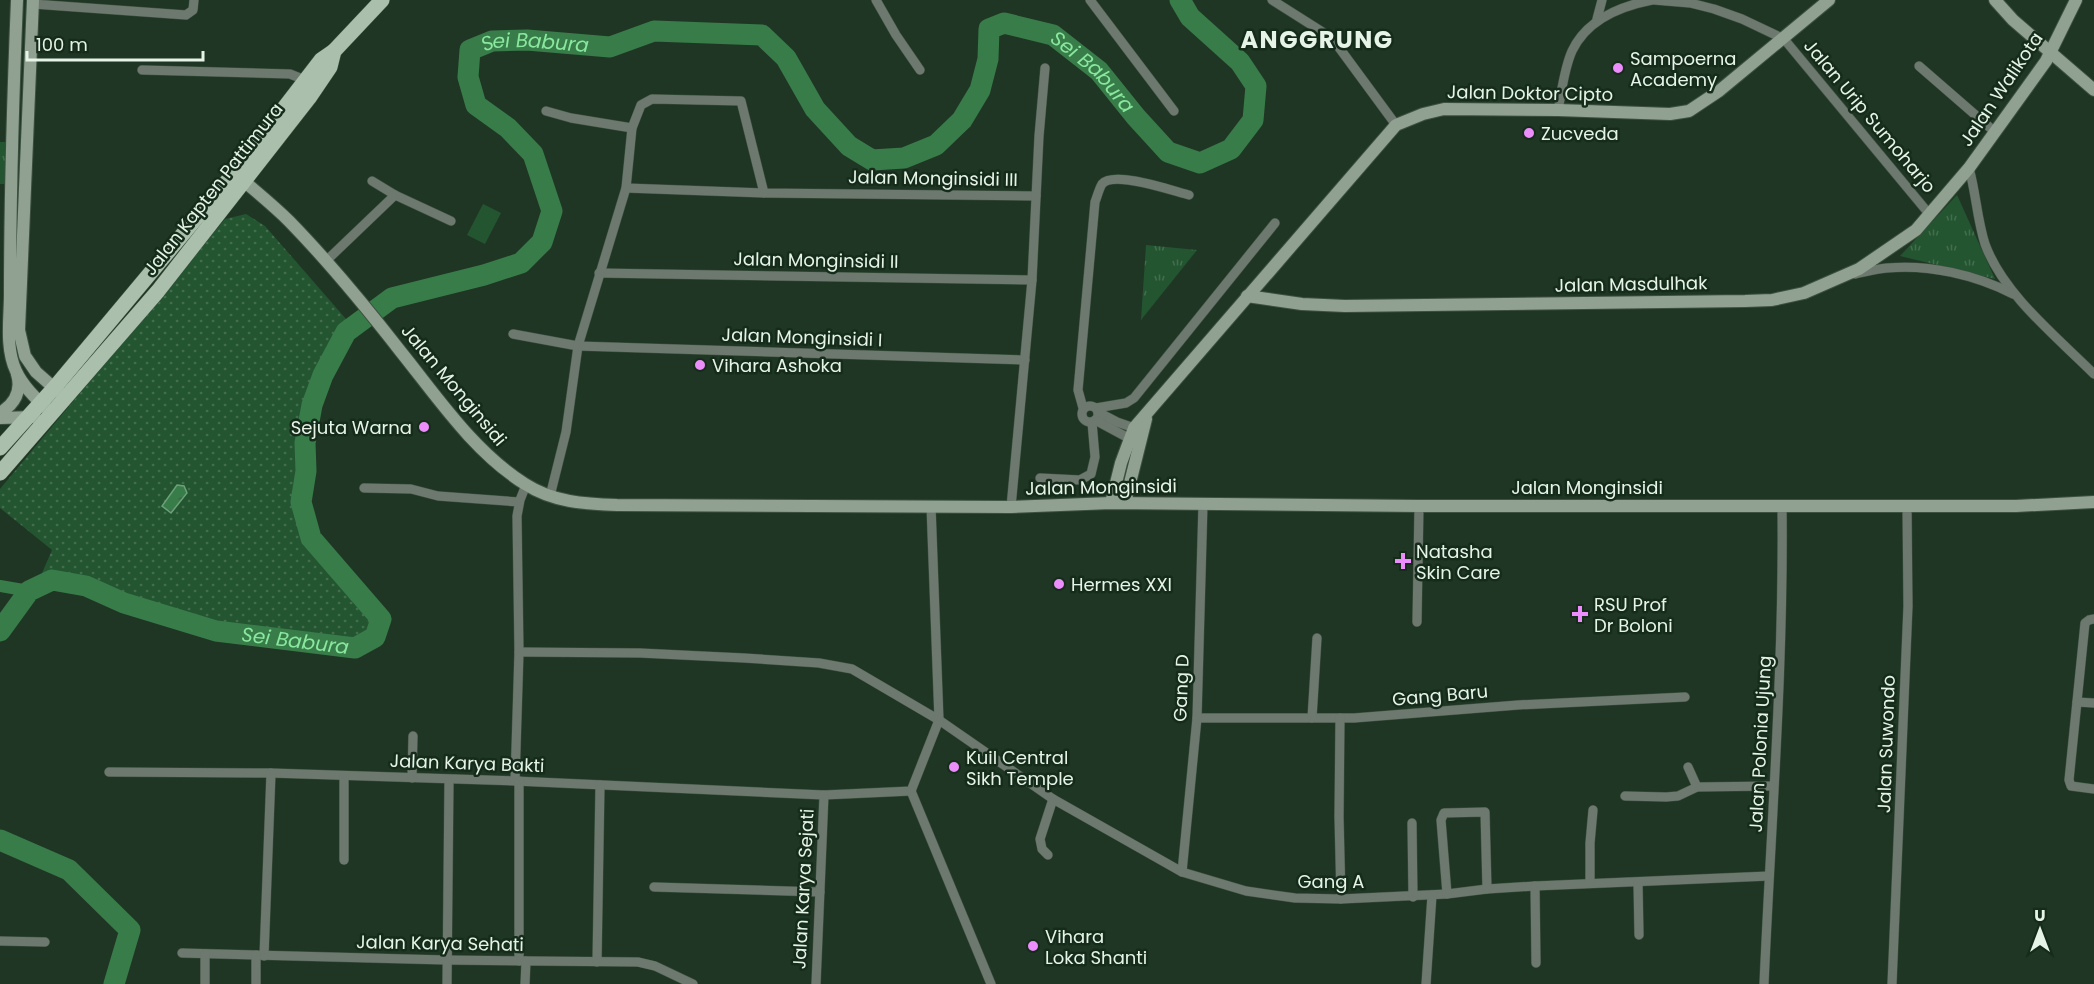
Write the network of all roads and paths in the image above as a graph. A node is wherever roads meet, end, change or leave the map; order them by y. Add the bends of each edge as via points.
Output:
1 (17, 0) edge
2 (194, 0) edge
3 (382, 0) edge
4 (876, 0) edge
5 (1090, 0) edge
6 (1272, 0) edge
7 (1602, 0) edge
8 (1653, 0) edge
9 (1829, 0) edge
10 (1995, 0) edge
11 (2076, 0) edge
12 (33, 2) edge
13 (1633, 2) edge
14 (1597, 19) junction
15 (1784, 39) junction
16 (16, 51) junction
17 (31, 51) junction
18 (334, 51) junction
19 (2051, 52) junction
20 (1919, 66) dead end
21 (1045, 68) dead end
22 (920, 69) dead end
23 (142, 70) dead end
24 (305, 80) junction
25 (2094, 90) edge
26 (1558, 110) junction
27 (546, 111) dead end
28 (1174, 111) dead end
29 (1396, 125) junction
30 (632, 128) junction
31 (1995, 132) junction
32 (1969, 168) junction
33 (372, 181) dead end
34 (244, 182) junction
35 (626, 188) junction
36 (764, 192) junction
37 (395, 195) junction
38 (1189, 195) dead end
39 (1036, 196) junction
40 (1930, 215) junction
41 (451, 221) dead end
42 (1275, 223) dead end
43 (326, 261) junction
44 (599, 273) junction
45 (1845, 276) junction
46 (1032, 280) junction
47 (2015, 295) junction
48 (1247, 297) junction
49 (513, 334) dead end
50 (578, 346) junction
51 (1025, 360) junction
52 (16, 372) junction
53 (2094, 374) edge
54 (60, 393) junction
55 (1083, 408) junction
56 (46, 411) junction
57 (0, 412) edge
58 (26, 416) junction
59 (1095, 416) junction
60 (0, 418) edge
61 (1136, 435) junction
62 (0, 448) edge
63 (0, 473) edge
64 (1040, 478) dead end
65 (526, 485) junction
66 (364, 488) dead end
67 (550, 496) junction
68 (519, 502) junction
69 (2094, 502) edge
70 (1111, 503) junction
71 (1125, 503) junction
72 (1203, 504) junction
73 (1782, 505) junction
74 (931, 506) junction
75 (1419, 506) junction
76 (1907, 506) junction
77 (1011, 507) junction
78 (2094, 619) edge
79 (1417, 622) dead end
80 (1317, 638) dead end
81 (519, 652) junction
82 (1685, 697) dead end
83 (2077, 702) junction
84 (2094, 703) edge
85 (1197, 718) junction
86 (1312, 718) junction
87 (1340, 718) junction
88 (939, 720) junction
89 (413, 736) dead end
90 (1688, 767) dead end
91 (109, 772) dead end
92 (271, 773) junction
93 (344, 776) junction
94 (412, 778) junction
95 (449, 780) junction
96 (517, 781) junction
97 (600, 785) junction
98 (1773, 786) junction
99 (1697, 787) junction
100 (2094, 789) edge
101 (911, 791) junction
102 (824, 795) junction
103 (1625, 796) dead end
104 (1053, 799) junction
105 (1593, 810) dead end
106 (1412, 823) dead end
107 (1048, 855) dead end
108 (344, 860) dead end
109 (1182, 872) junction
110 (1769, 876) junction
111 (1590, 883) junction
112 (1638, 883) junction
113 (1535, 886) junction
114 (654, 887) dead end
115 (1487, 889) junction
116 (820, 892) junction
117 (1447, 894) junction
118 (1432, 895) junction
119 (1413, 897) junction
120 (1341, 899) junction
121 (1639, 935) dead end
122 (0, 941) edge
123 (45, 942) dead end
124 (182, 953) dead end
125 (205, 954) junction
126 (260, 956) junction
127 (446, 960) junction
128 (523, 961) junction
129 (597, 962) junction
130 (1536, 963) dead end
131 (205, 984) edge
132 (256, 984) edge
133 (447, 984) edge
134 (525, 984) edge
135 (693, 984) edge
136 (816, 984) edge
137 (991, 984) edge
138 (1426, 984) edge
139 (1764, 984) edge
140 (1892, 984) edge

1 - 16 main road
2 - 12 street via 193,10 186,15
3 - 18 main road, Jalan Kapten Pattimura
4 - 22 street
5 - 28 street
6 - 29 street via 1332,38
7 - 14 street
8 - 13 street
8 - 15 street via 1714,9
9 - 15 main road, Jalan Doktor Cipto
10 - 19 main road
11 - 19 main road, Jalan Walikota
12 - 17 main road
13 - 14 street
14 - 26 street via 1573,48
15 - 26 main road, Jalan Doktor Cipto via 1689,111 1670,114
15 - 40 street, Jalan Urip Sumoharjo
16 - 17 main road
16 - 52 main road via 9,325
17 - 54 main road via 20,330 25,356 36,372
18 - 24 main road, Jalan Kapten Pattimura
18 - 34 main road, Jalan Kapten Pattimura via 330,67 314,91
19 - 25 main road
19 - 31 main road, Jalan Walikota
20 - 31 street
21 - 39 street
23 - 24 street via 290,74
24 - 54 main road, Jalan Kapten Pattimura
26 - 29 main road, Jalan Doktor Cipto via 1444,109
27 - 30 street
29 - 48 main road, Jalan Doktor Cipto
30 - 35 street
30 - 36 street via 640,105 652,99 741,101
31 - 32 main road, Jalan Walikota
32 - 40 main road, Jalan Masdulhak
32 - 47 street, Jalan Walikota via 1986,246
33 - 37 street
34 - 43 main road, Jalan Monginsidi via 288,219
34 - 54 main road, Jalan Kapten Pattimura via 158,291
35 - 36 street, Jalan Monginsidi III
35 - 44 street
36 - 39 street, Jalan Monginsidi III
37 - 41 street
37 - 43 street
38 - 55 street via 1125,179 1109,179 1102,184 1095,202 1078,390
39 - 46 street, Jalan Monginsidi III
40 - 45 main road, Jalan Masdulhak via 1916,230
42 - 59 street via 1134,398
43 - 65 main road, Jalan Monginsidi via 461,426
44 - 46 street, Jalan Monginsidi II
44 - 50 street
45 - 47 street via 1886,268 1933,270 1996,285
45 - 48 main road, Jalan Masdulhak via 1804,293 1745,301 1346,306
46 - 51 street, Jalan Monginsidi III
47 - 53 street, Jalan Walikota
48 - 61 main road, Jalan Doktor Cipto via 1147,415
49 - 50 street, Jalan Monginsidi I
50 - 51 street, Jalan Monginsidi I
50 - 67 street via 566,432
51 - 77 street, Jalan Monginsidi III
52 - 56 main road
52 - 57 main road via 19,392 10,407
54 - 56 main road
55 - 59 street via 1090,405
55 - 59 street via 1083,419
56 - 58 main road
56 - 63 main road
58 - 60 main road
58 - 62 main road
59 - 61 street
59 - 64 street via 1091,474 1074,480
61 - 70 main road, Jalan Doktor Cipto
61 - 71 main road
65 - 67 main road, Jalan Monginsidi
65 - 68 street
66 - 68 street via 411,489 438,496
67 - 74 main road, Jalan Monginsidi via 616,505
68 - 81 street
69 - 76 main road, Jalan Monginsidi
70 - 71 main road, Jalan Monginsidi
70 - 77 main road, Jalan Monginsidi
71 - 72 main road, Jalan Monginsidi
72 - 75 main road, Jalan Monginsidi
72 - 85 street, Gang D
73 - 75 main road, Jalan Monginsidi
73 - 76 main road, Jalan Monginsidi
73 - 98 street, Jalan Polonia Ujung via 1783,591
74 - 77 main road, Jalan Monginsidi
74 - 88 street
75 - 79 street
76 - 140 street, Jalan Suwondo via 1908,606
78 - 83 street via 2085,623
80 - 86 street
81 - 88 street, Gang A via 640,652 833,665 861,674
81 - 96 street
82 - 87 street, Gang Baru
83 - 84 street
83 - 100 street via 2070,783 2074,788
85 - 86 street, Gang Baru
85 - 109 street, Gang D
86 - 87 street, Gang Baru
87 - 120 street
88 - 101 street
88 - 104 street, Gang A
89 - 94 street
90 - 99 street
91 - 92 street, Jalan Karya Bakti
92 - 93 street, Jalan Karya Bakti
92 - 126 street
93 - 94 street, Jalan Karya Bakti
93 - 108 street
94 - 95 street, Jalan Karya Bakti
95 - 96 street, Jalan Karya Bakti
95 - 127 street
96 - 97 street, Jalan Karya Bakti
96 - 128 street
97 - 102 street, Jalan Karya Bakti
97 - 129 street
98 - 99 street
98 - 110 street, Jalan Polonia Ujung
99 - 103 street via 1672,797
101 - 102 street, Jalan Karya Bakti
101 - 137 street
102 - 116 street, Jalan Karya Sejati
104 - 107 street via 1040,839
104 - 109 street, Gang A
105 - 111 street
106 - 119 street
109 - 120 street, Gang A via 1270,896
110 - 112 street, Gang A
110 - 139 street, Jalan Polonia Ujung
111 - 112 street, Gang A
111 - 113 street, Gang A
112 - 121 street
113 - 115 street, Gang A
113 - 130 street
114 - 116 street
115 - 117 street, Gang A
115 - 117 street via 1485,812 1444,813 1441,820
116 - 136 street, Jalan Karya Sejati
117 - 118 street, Gang A
118 - 119 street, Gang A
118 - 138 street
119 - 120 street, Gang A
122 - 123 street
124 - 125 street, Jalan Karya Sehati
125 - 126 street, Jalan Karya Sehati
125 - 131 street
126 - 127 street, Jalan Karya Sehati
126 - 132 street
127 - 128 street, Jalan Karya Sehati
127 - 133 street
128 - 129 street, Jalan Karya Sehati
128 - 134 street
129 - 135 street, Jalan Karya Sehati via 647,964

